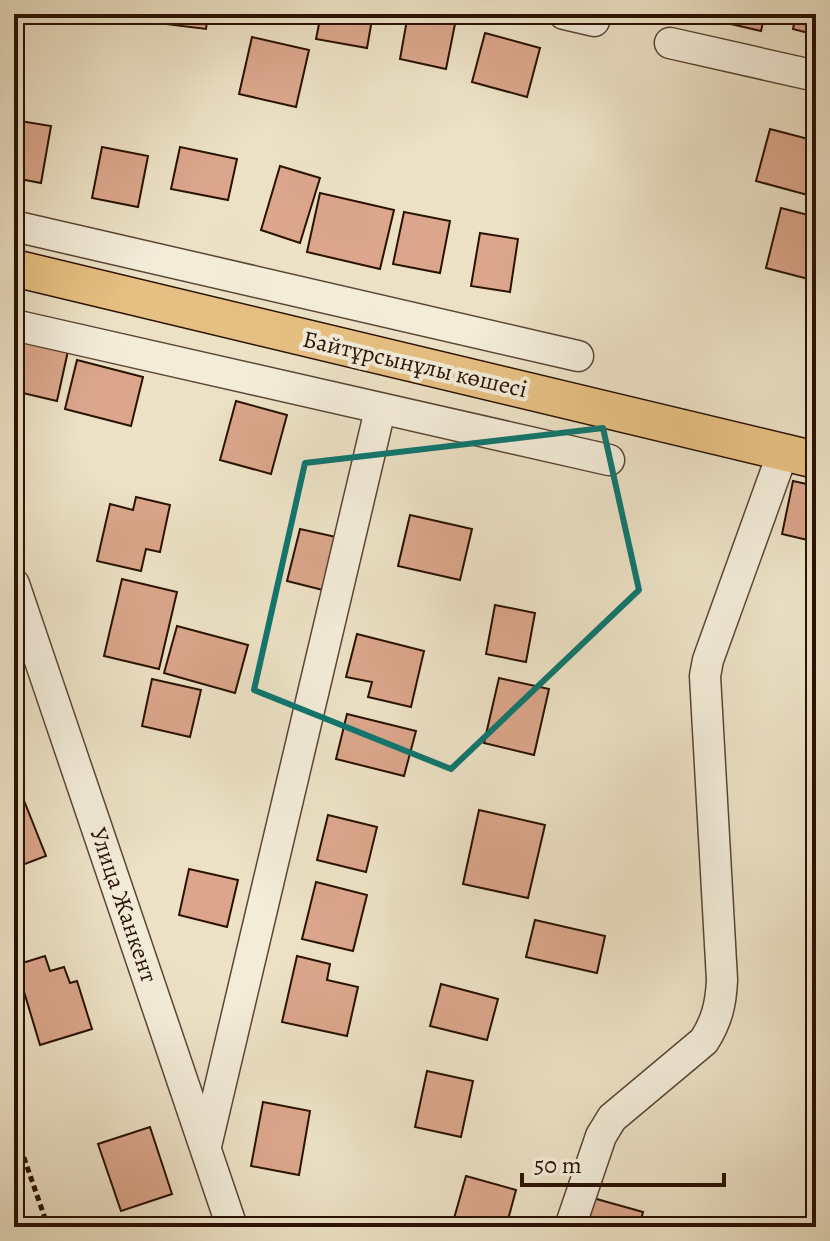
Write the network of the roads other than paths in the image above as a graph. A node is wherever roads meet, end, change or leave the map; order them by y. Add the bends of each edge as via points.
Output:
1 (564, 14) edge
2 (593, 17) edge
3 (670, 43) dead end
4 (816, 76) edge
5 (14, 226) edge
6 (14, 268) edge
7 (14, 325) edge
8 (578, 356) dead end
9 (380, 410) junction
10 (800, 456) edge
11 (609, 460) dead end
12 (14, 584) edge
13 (206, 1146) junction
14 (232, 1227) edge
15 (570, 1227) edge

1 - 2 street
3 - 4 street
5 - 8 street
6 - 10 main road, Байтұрсынұлы көшесі
7 - 9 street
9 - 11 street
9 - 13 street
10 - 15 street via 705,676 721,1004 704,1041 612,1118
12 - 13 street, Улица Жанкент
13 - 14 street, Улица Жанкент

